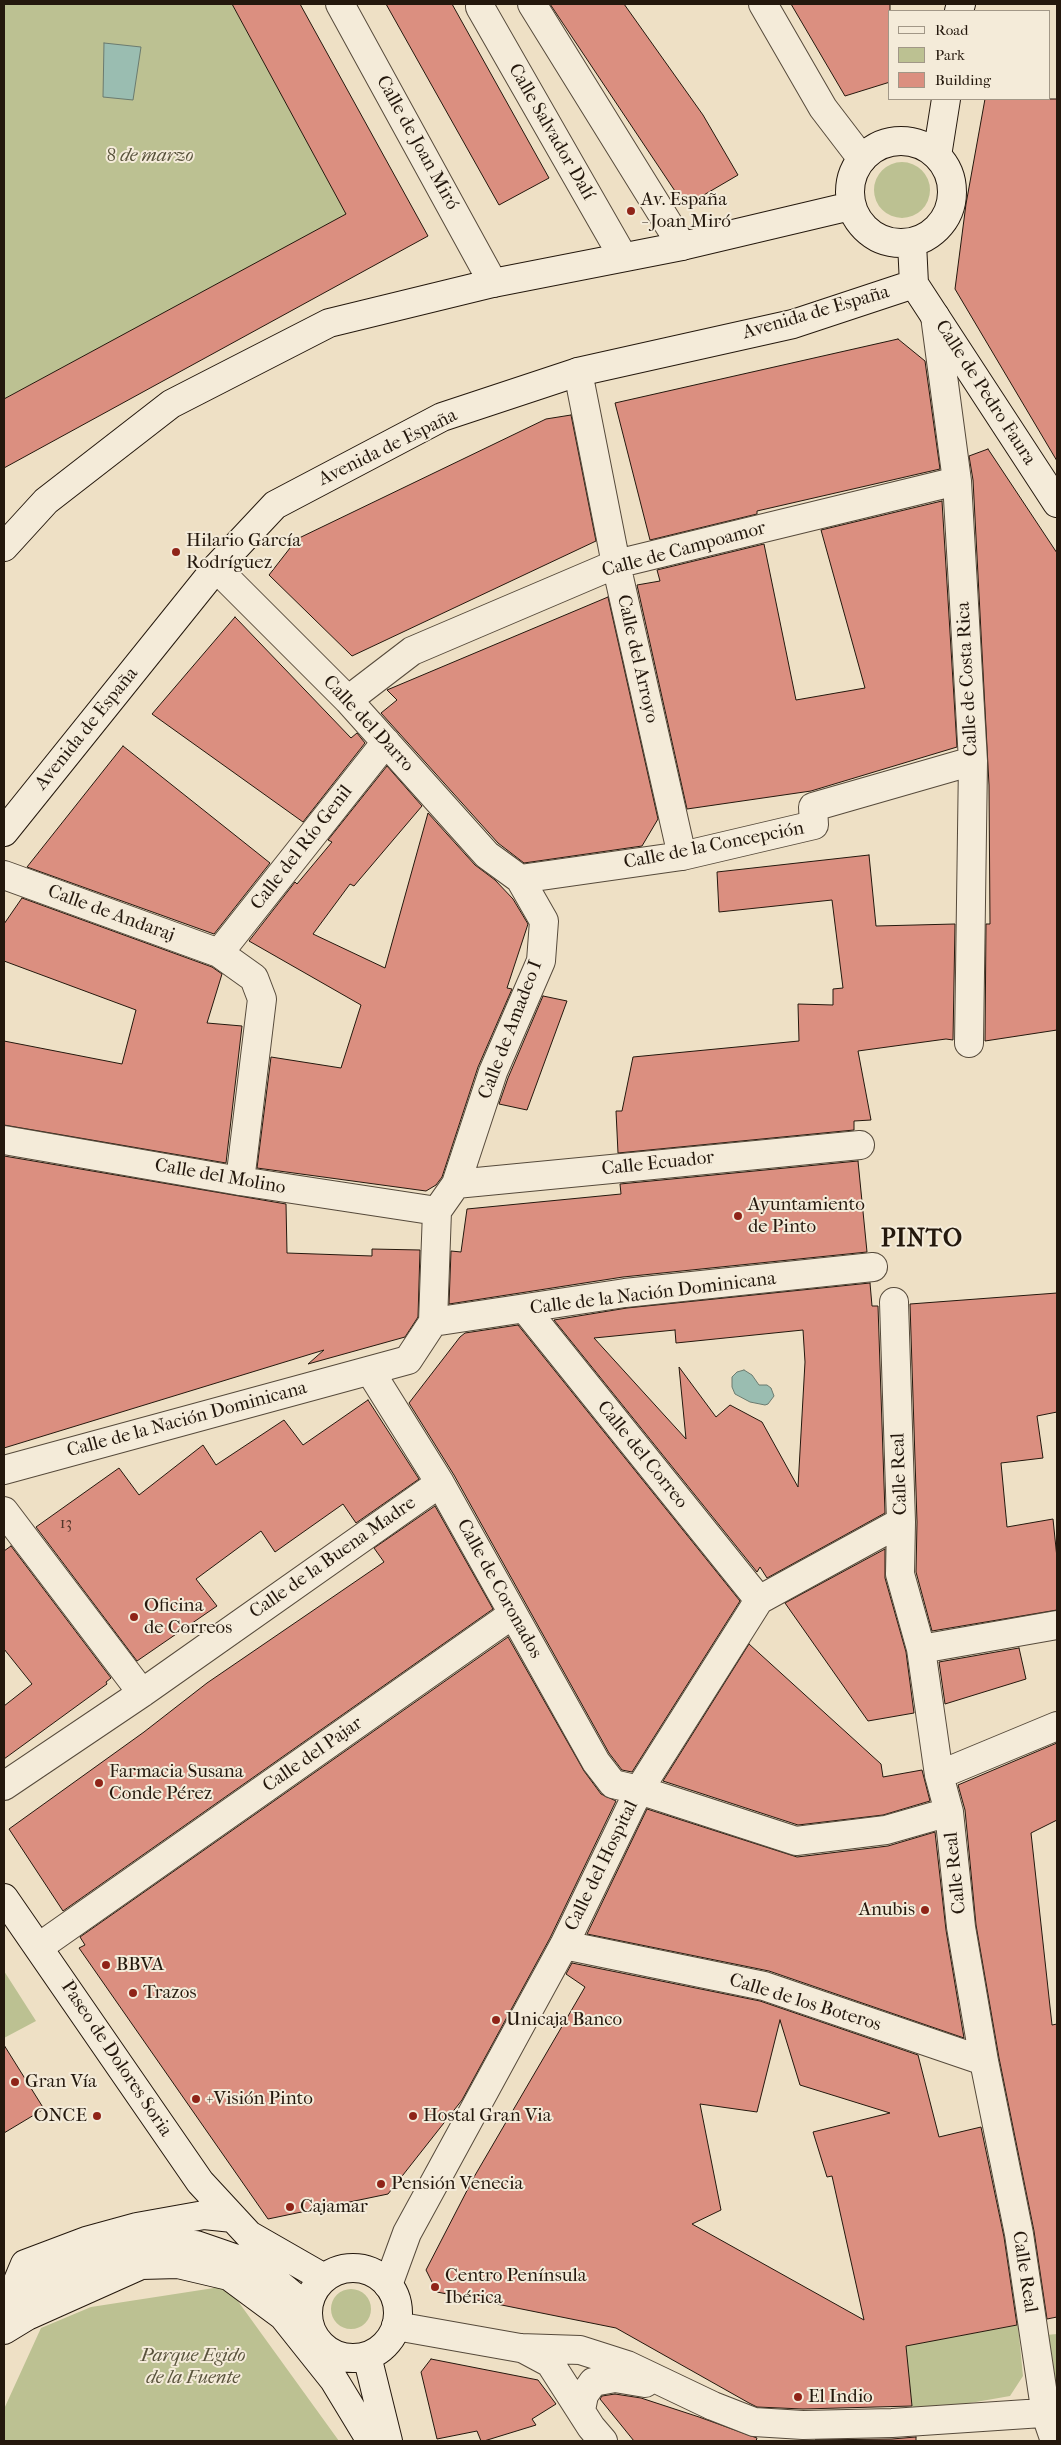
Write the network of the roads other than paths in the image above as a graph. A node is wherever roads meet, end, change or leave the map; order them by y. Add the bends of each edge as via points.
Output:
1 (340, 4) edge
2 (532, 4) edge
3 (763, 4) edge
4 (480, 5) edge
5 (946, 100) edge
6 (937, 156) junction
7 (862, 159) junction
8 (851, 206) junction
9 (912, 243) junction
10 (682, 246) junction
11 (623, 257) junction
12 (493, 283) junction
13 (914, 284) junction
14 (935, 316) junction
15 (578, 372) junction
16 (957, 481) junction
17 (1057, 503) edge
18 (4, 547) edge
19 (616, 564) junction
20 (216, 568) junction
21 (348, 700) junction
22 (386, 742) junction
23 (973, 761) junction
24 (4, 832) edge
25 (682, 856) junction
26 (4, 875) edge
27 (520, 879) junction
28 (219, 953) junction
29 (969, 1042) dead end
30 (4, 1140) edge
31 (860, 1145) dead end
32 (240, 1181) junction
33 (456, 1184) junction
34 (436, 1211) junction
35 (873, 1267) dead end
36 (894, 1302) dead end
37 (526, 1310) junction
38 (433, 1322) junction
39 (370, 1371) junction
40 (4, 1470) edge
41 (440, 1484) junction
42 (4, 1511) edge
43 (901, 1522) junction
44 (758, 1600) junction
45 (513, 1614) junction
46 (1057, 1625) edge
47 (921, 1649) junction
48 (142, 1693) junction
49 (1057, 1726) edge
50 (940, 1775) junction
51 (4, 1786) edge
52 (639, 1790) junction
53 (949, 1812) junction
54 (4, 1898) edge
55 (564, 1945) junction
56 (39, 1947) junction
57 (984, 2060) junction
58 (233, 2218) junction
59 (324, 2278) junction
60 (388, 2285) junction
61 (7, 2293) edge
62 (308, 2308) junction
63 (396, 2326) junction
64 (4, 2330) edge
65 (520, 2348) junction
66 (366, 2356) junction
67 (676, 2388) junction
68 (581, 2410) junction
69 (1052, 2413) edge
70 (371, 2441) edge
71 (388, 2441) edge
72 (603, 2441) edge
73 (1055, 2441) edge

1 - 12 street, Calle de Joan Miró
2 - 10 street
3 - 7 street via 823,108
4 - 11 street, Calle Salvador Dalí
5 - 6 street
6 - 7 street via 923,146 906,141 876,148
6 - 9 street via 950,178 952,196 947,215 937,229
7 - 8 street via 852,177
8 - 9 street via 860,223 872,235 894,244
8 - 10 street
9 - 13 street
10 - 11 street
11 - 12 street
12 - 18 street via 329,323 171,404 46,501
13 - 14 street, Calle de Pedro Faura
13 - 15 street, Avenida de España via 793,324
14 - 16 street, Calle de Costa Rica
14 - 17 street, Calle de Pedro Faura
15 - 19 street, Calle del Arroyo
15 - 20 street, Avenida de España via 442,417 275,505
16 - 19 street, Calle de Campoamor
16 - 23 street, Calle de Costa Rica
19 - 21 street, Calle de Campoamor via 412,651
19 - 25 street, Calle del Arroyo
20 - 21 street, Calle del Darro
20 - 24 street, Avenida de España
21 - 22 street, Calle del Darro
22 - 27 street, Calle del Darro via 486,855
22 - 28 street, Calle del Río Genil
23 - 25 street, Calle de la Concepción via 813,807 814,826
23 - 29 street, Calle de Costa Rica
25 - 27 street, Calle de la Concepción
26 - 28 street, Calle de Andaraj
27 - 33 street, Calle de Amadeo I via 544,921 541,961 492,1072
28 - 32 street, Calle de Andaraj via 254,978 262,999
30 - 32 street, Calle del Molino
31 - 33 street, Calle Ecuador
32 - 34 street, Calle del Molino
33 - 34 street, Calle de Amadeo I
34 - 38 street
35 - 37 street, Calle de la Nación Dominicana via 625,1293
36 - 43 street, Calle Real
37 - 38 street, Calle de la Nación Dominicana
37 - 44 street, Calle del Correo
38 - 39 street, Calle de la Nación Dominicana via 408,1360
39 - 40 street, Calle de la Nación Dominicana
39 - 41 street, Calle de Coronados
41 - 45 street, Calle de Coronados
41 - 48 street, Calle de la Buena Madre
42 - 48 street
43 - 44 street, Calle del Hospital
43 - 47 street, Calle Real via 900,1574
44 - 52 street, Calle del Hospital
45 - 52 street, Calle de Coronados via 596,1762 613,1784
45 - 56 street, Calle del Pajar
46 - 47 street
47 - 50 street, Calle Real
48 - 51 street, Calle de la Buena Madre
49 - 50 street
50 - 53 street, Calle Real
52 - 53 street, Calle de Coronados via 796,1841 886,1830
52 - 55 street, Calle del Hospital
53 - 57 street, Calle Real via 961,1927
54 - 56 street, Paseo de Dolores Soria
55 - 57 street, Calle de los Boteros via 764,1986
55 - 60 street, Calle del Hospital via 407,2233
56 - 58 street, Paseo de Dolores Soria via 200,2182
57 - 69 street, Calle Real
58 - 59 street, Paseo de Dolores Soria via 249,2235
58 - 61 street via 204,2215 86,2241 25,2264
59 - 60 street via 351,2268 378,2275
59 - 62 street via 316,2286
60 - 63 street via 398,2311
61 - 62 street via 128,2248 196,2245 257,2266
62 - 66 street via 314,2337 324,2348 352,2358
63 - 65 street
63 - 66 street via 380,2349
64 - 70 street via 35,2312 141,2265 178,2264 229,2276 284,2316 334,2380
65 - 67 street via 580,2350 627,2365
65 - 68 street via 550,2363
66 - 71 street
67 - 68 street via 615,2378 593,2382 584,2395
67 - 69 street via 754,2422 764,2423 892,2423
68 - 72 street
69 - 73 street, Calle Real

